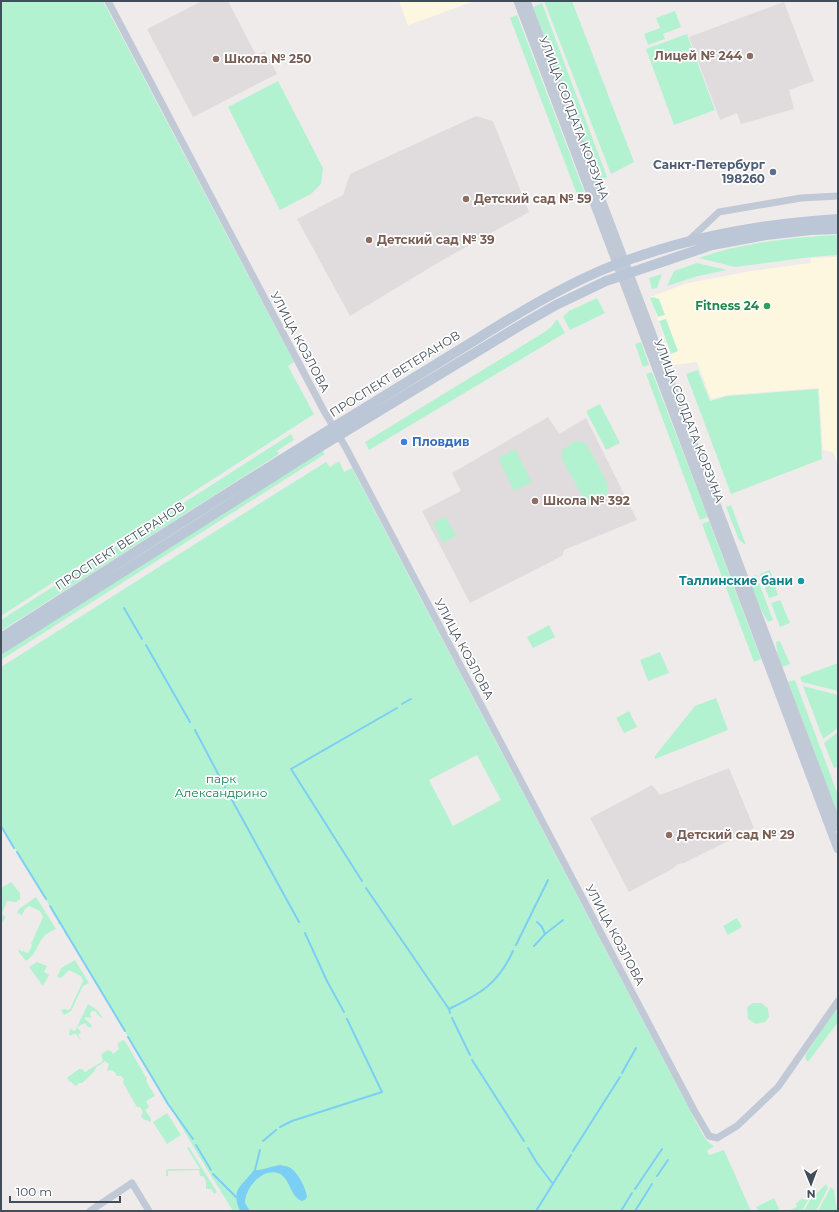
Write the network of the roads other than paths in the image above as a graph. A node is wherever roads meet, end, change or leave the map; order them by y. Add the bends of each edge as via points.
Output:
1 (108, 1) edge
2 (518, 1) edge
3 (526, 1) edge
4 (838, 196) edge
5 (838, 219) edge
6 (838, 229) edge
7 (689, 240) junction
8 (620, 263) junction
9 (625, 274) junction
10 (336, 431) junction
11 (1, 638) edge
12 (1, 649) edge
13 (838, 827) edge
14 (838, 849) edge
15 (838, 1001) edge
16 (90, 1211) edge
17 (149, 1211) edge

1 - 10 street, УЛИЦА КОЗЛОВА
2 - 8 street, УЛИЦА СОЛДАТА КОРЗУНА
3 - 8 street, УЛИЦА СОЛДАТА КОРЗУНА
4 - 7 street via 801,198 718,212
5 - 7 main road, ПРОСПЕКТ ВЕТЕРАНОВ via 765,226
6 - 9 main road, ПРОСПЕКТ ВЕТЕРАНОВ via 766,235 712,245
7 - 8 main road, ПРОСПЕКТ ВЕТЕРАНОВ
8 - 9 street, УЛИЦА СОЛДАТА КОРЗУНА
8 - 10 main road, ПРОСПЕКТ ВЕТЕРАНОВ via 541,300
9 - 10 main road, ПРОСПЕКТ ВЕТЕРАНОВ via 556,305
9 - 13 street, УЛИЦА СОЛДАТА КОРЗУНА
9 - 14 street, УЛИЦА СОЛДАТА КОРЗУНА
10 - 11 main road, ПРОСПЕКТ ВЕТЕРАНОВ
10 - 12 main road, ПРОСПЕКТ ВЕТЕРАНОВ
10 - 15 street, УЛИЦА КОЗЛОВА via 709,1136 717,1138 737,1126 778,1087
16 - 17 street via 132,1183

